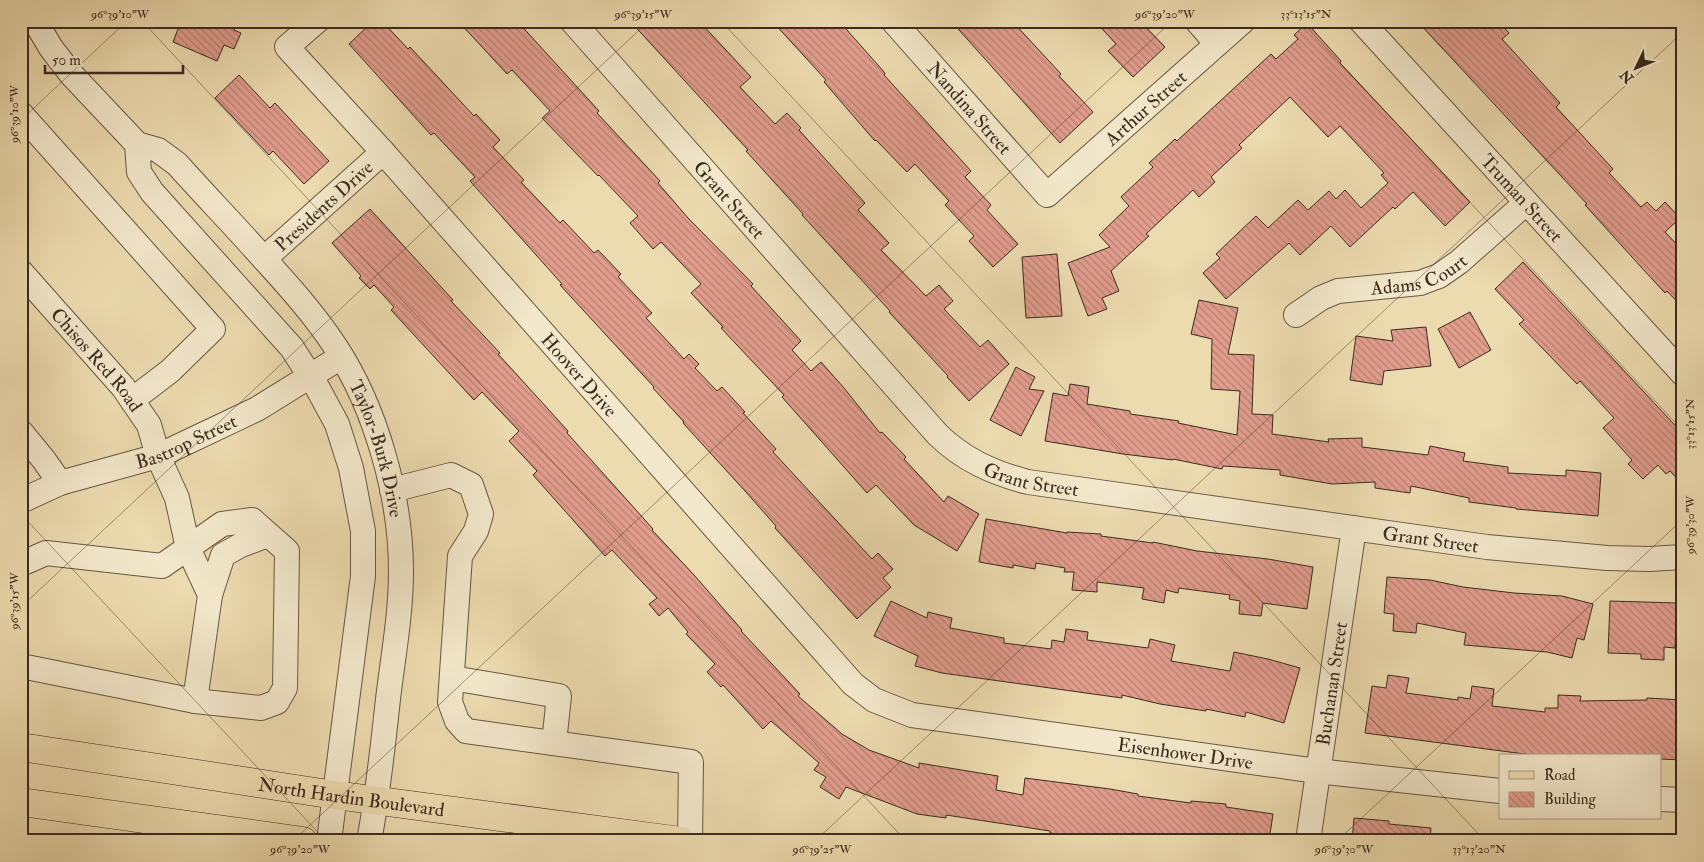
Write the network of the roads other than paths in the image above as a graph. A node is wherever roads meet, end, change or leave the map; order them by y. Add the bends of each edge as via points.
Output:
1 (34, 21) edge
2 (316, 21) edge
3 (572, 21) edge
4 (894, 21) edge
5 (1197, 21) edge
6 (1243, 21) edge
7 (1361, 21) edge
8 (1217, 44) junction
9 (21, 114) edge
10 (137, 144) junction
11 (382, 152) junction
12 (1047, 195) joint
13 (1526, 203) junction
14 (264, 259) junction
15 (21, 272) edge
16 (1296, 316) dead end
17 (341, 357) junction
18 (1683, 374) edge
19 (310, 376) junction
20 (132, 400) junction
21 (21, 432) edge
22 (158, 456) junction
23 (60, 483) junction
24 (392, 490) junction
25 (21, 501) edge
26 (1354, 528) junction
27 (268, 535) junction
28 (188, 548) junction
29 (1683, 557) edge
30 (21, 564) edge
31 (210, 595) junction
32 (21, 666) edge
33 (452, 678) junction
34 (874, 700) joint
35 (195, 701) junction
36 (554, 743) junction
37 (21, 747) edge
38 (1317, 771) junction
39 (1499, 791) edge
40 (335, 795) junction
41 (1662, 799) edge
42 (377, 800) junction
43 (1683, 800) edge
44 (21, 802) edge
45 (303, 841) edge
46 (329, 841) edge
47 (370, 841) edge
48 (682, 841) edge
49 (690, 841) edge
50 (1308, 841) edge

1 - 10 street, Taylor-Burk Drive via 71,74
2 - 11 street, Hoover Drive via 287,47
3 - 26 street, Grant Street via 938,435 959,454 984,468 1028,482
4 - 12 street, Nandina Street
5 - 8 street
6 - 8 street, Arthur Street
7 - 13 street, Truman Street
8 - 12 street, Arthur Street
9 - 20 street via 213,329 170,371
10 - 14 street, Taylor-Burk Drive via 158,150 177,164
10 - 19 street, Taylor-Burk Drive via 139,172 152,192 292,348
11 - 14 street, Presidents Drive
11 - 34 street, Hoover Drive via 853,684
13 - 16 street, Adams Court via 1439,276 1420,282 1338,291 1321,298
13 - 18 street, Truman Street
14 - 17 street, Taylor-Burk Drive via 310,312
15 - 20 street, Chisos Red Road
17 - 19 street, Bastrop Street
17 - 24 street, Taylor-Burk Drive via 360,390 383,453
19 - 22 street, Bastrop Street via 257,409
19 - 40 street, Taylor-Burk Drive via 337,424 351,468 363,532 363,576
20 - 22 street, Chisos Red Road via 149,425
21 - 23 street
22 - 23 street, Bastrop Street
22 - 28 street, Chisos Red Road via 177,498
23 - 25 street, Bastrop Street
24 - 33 street via 451,475 471,485 481,514 476,531 460,556
24 - 42 street, Taylor-Burk Drive via 401,572
26 - 29 street, Grant Street via 1566,555 1649,559
26 - 38 street, Buchanan Street
27 - 28 street via 252,520 222,524
27 - 31 street via 223,555
27 - 35 street via 287,551 285,688 277,702 261,708
28 - 30 street via 162,566 46,553
28 - 31 street, Chisos Red Road
31 - 35 street
32 - 35 street
33 - 36 street via 450,702 457,721 466,731
33 - 36 street via 560,696
34 - 38 street, Eisenhower Drive via 912,715
36 - 49 street via 691,762
37 - 40 main road, North Hardin Boulevard
38 - 39 street, Eisenhower Drive
38 - 50 street, Buchanan Street
40 - 42 main road, North Hardin Boulevard
40 - 46 street, Taylor-Burk Drive
41 - 43 street
42 - 47 street, Taylor-Burk Drive
42 - 48 main road, North Hardin Boulevard
44 - 45 main road

